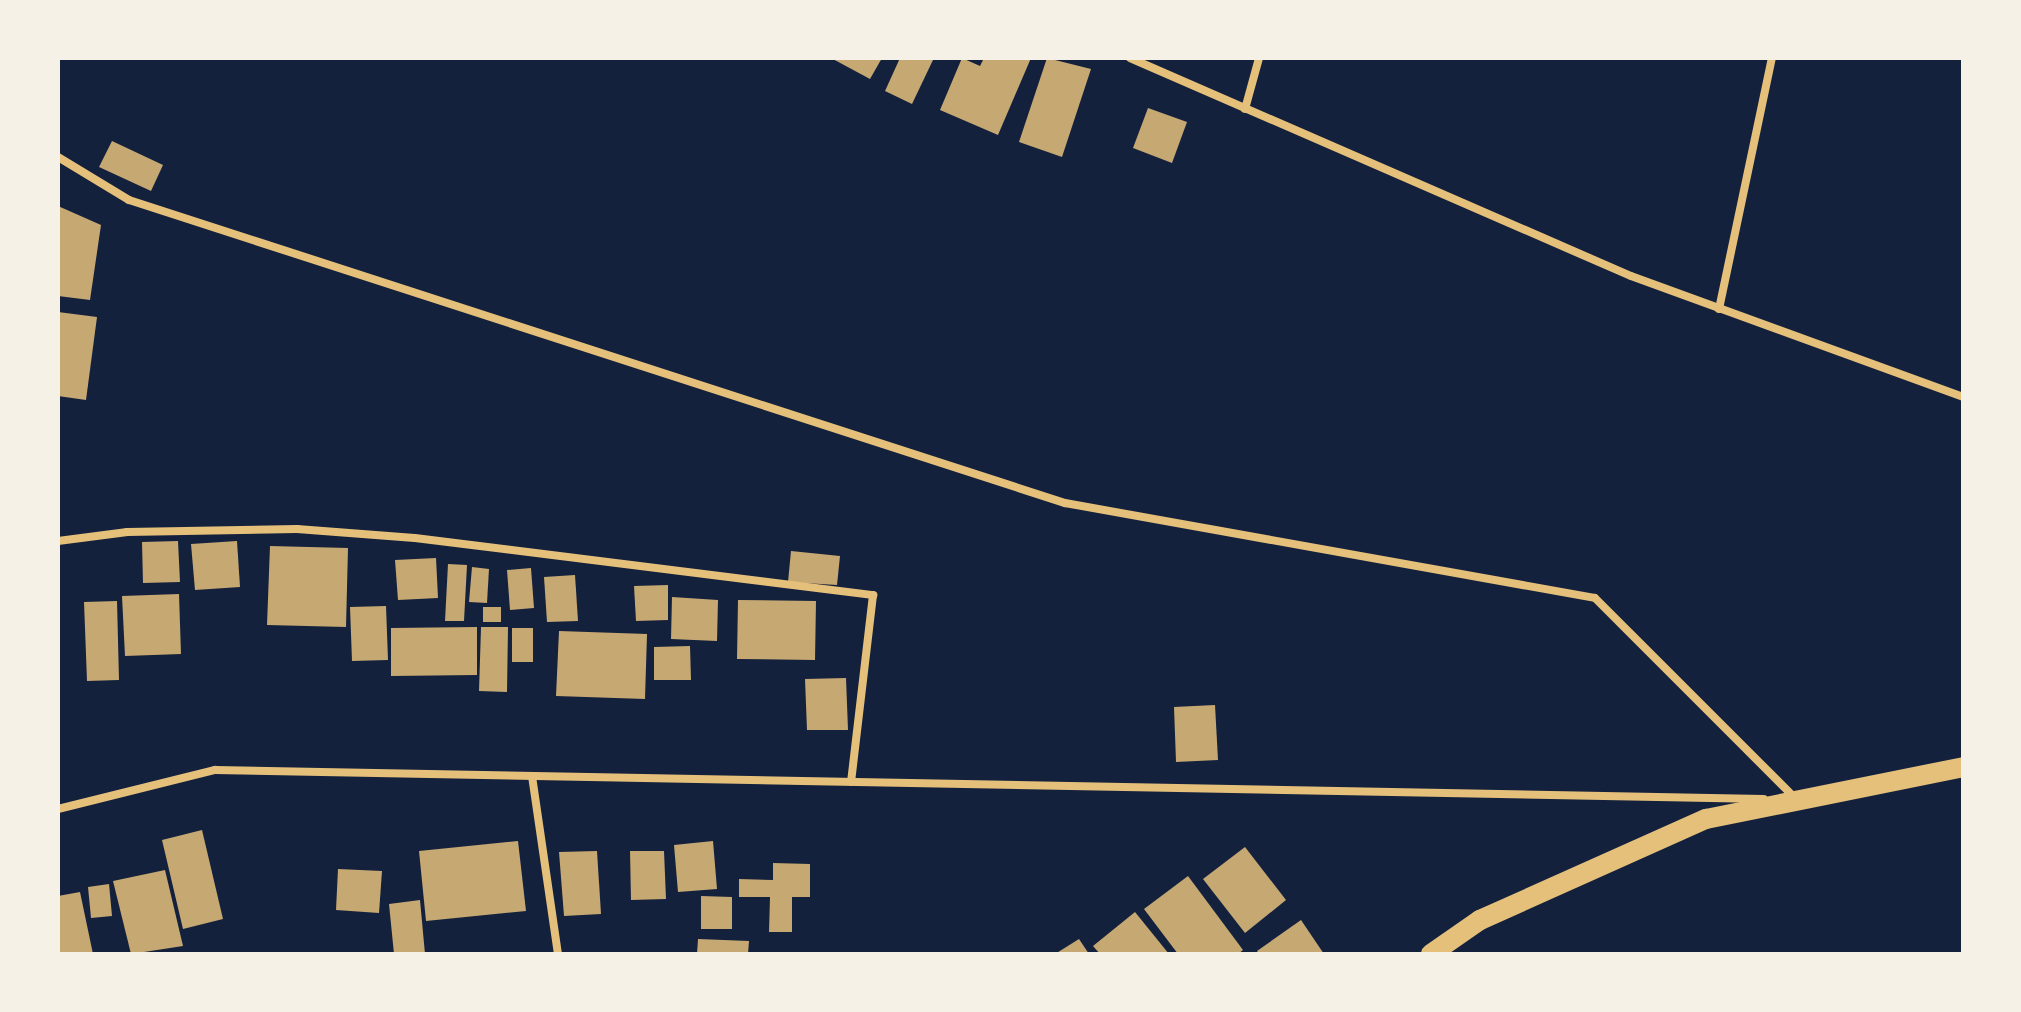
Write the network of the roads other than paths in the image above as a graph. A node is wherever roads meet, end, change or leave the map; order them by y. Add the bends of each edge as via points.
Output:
1 (1130, 58) edge
2 (1259, 58) edge
3 (1772, 58) edge
4 (1245, 109) junction
5 (58, 157) edge
6 (1719, 309) junction
7 (1963, 397) edge
8 (58, 541) edge
9 (1963, 767) edge
10 (532, 776) junction
11 (851, 782) junction
12 (1797, 800) junction
13 (58, 809) edge
14 (558, 954) edge
15 (1431, 954) edge

1 - 4 street
2 - 4 street
3 - 6 street
4 - 6 street
5 - 12 street via 129,200 1065,503 1595,598
6 - 7 street
8 - 11 street via 127,532 297,529 415,538 873,595
9 - 12 main road
10 - 11 street
10 - 13 street via 215,770
10 - 14 street
11 - 12 street
12 - 15 main road via 1706,819 1480,920

